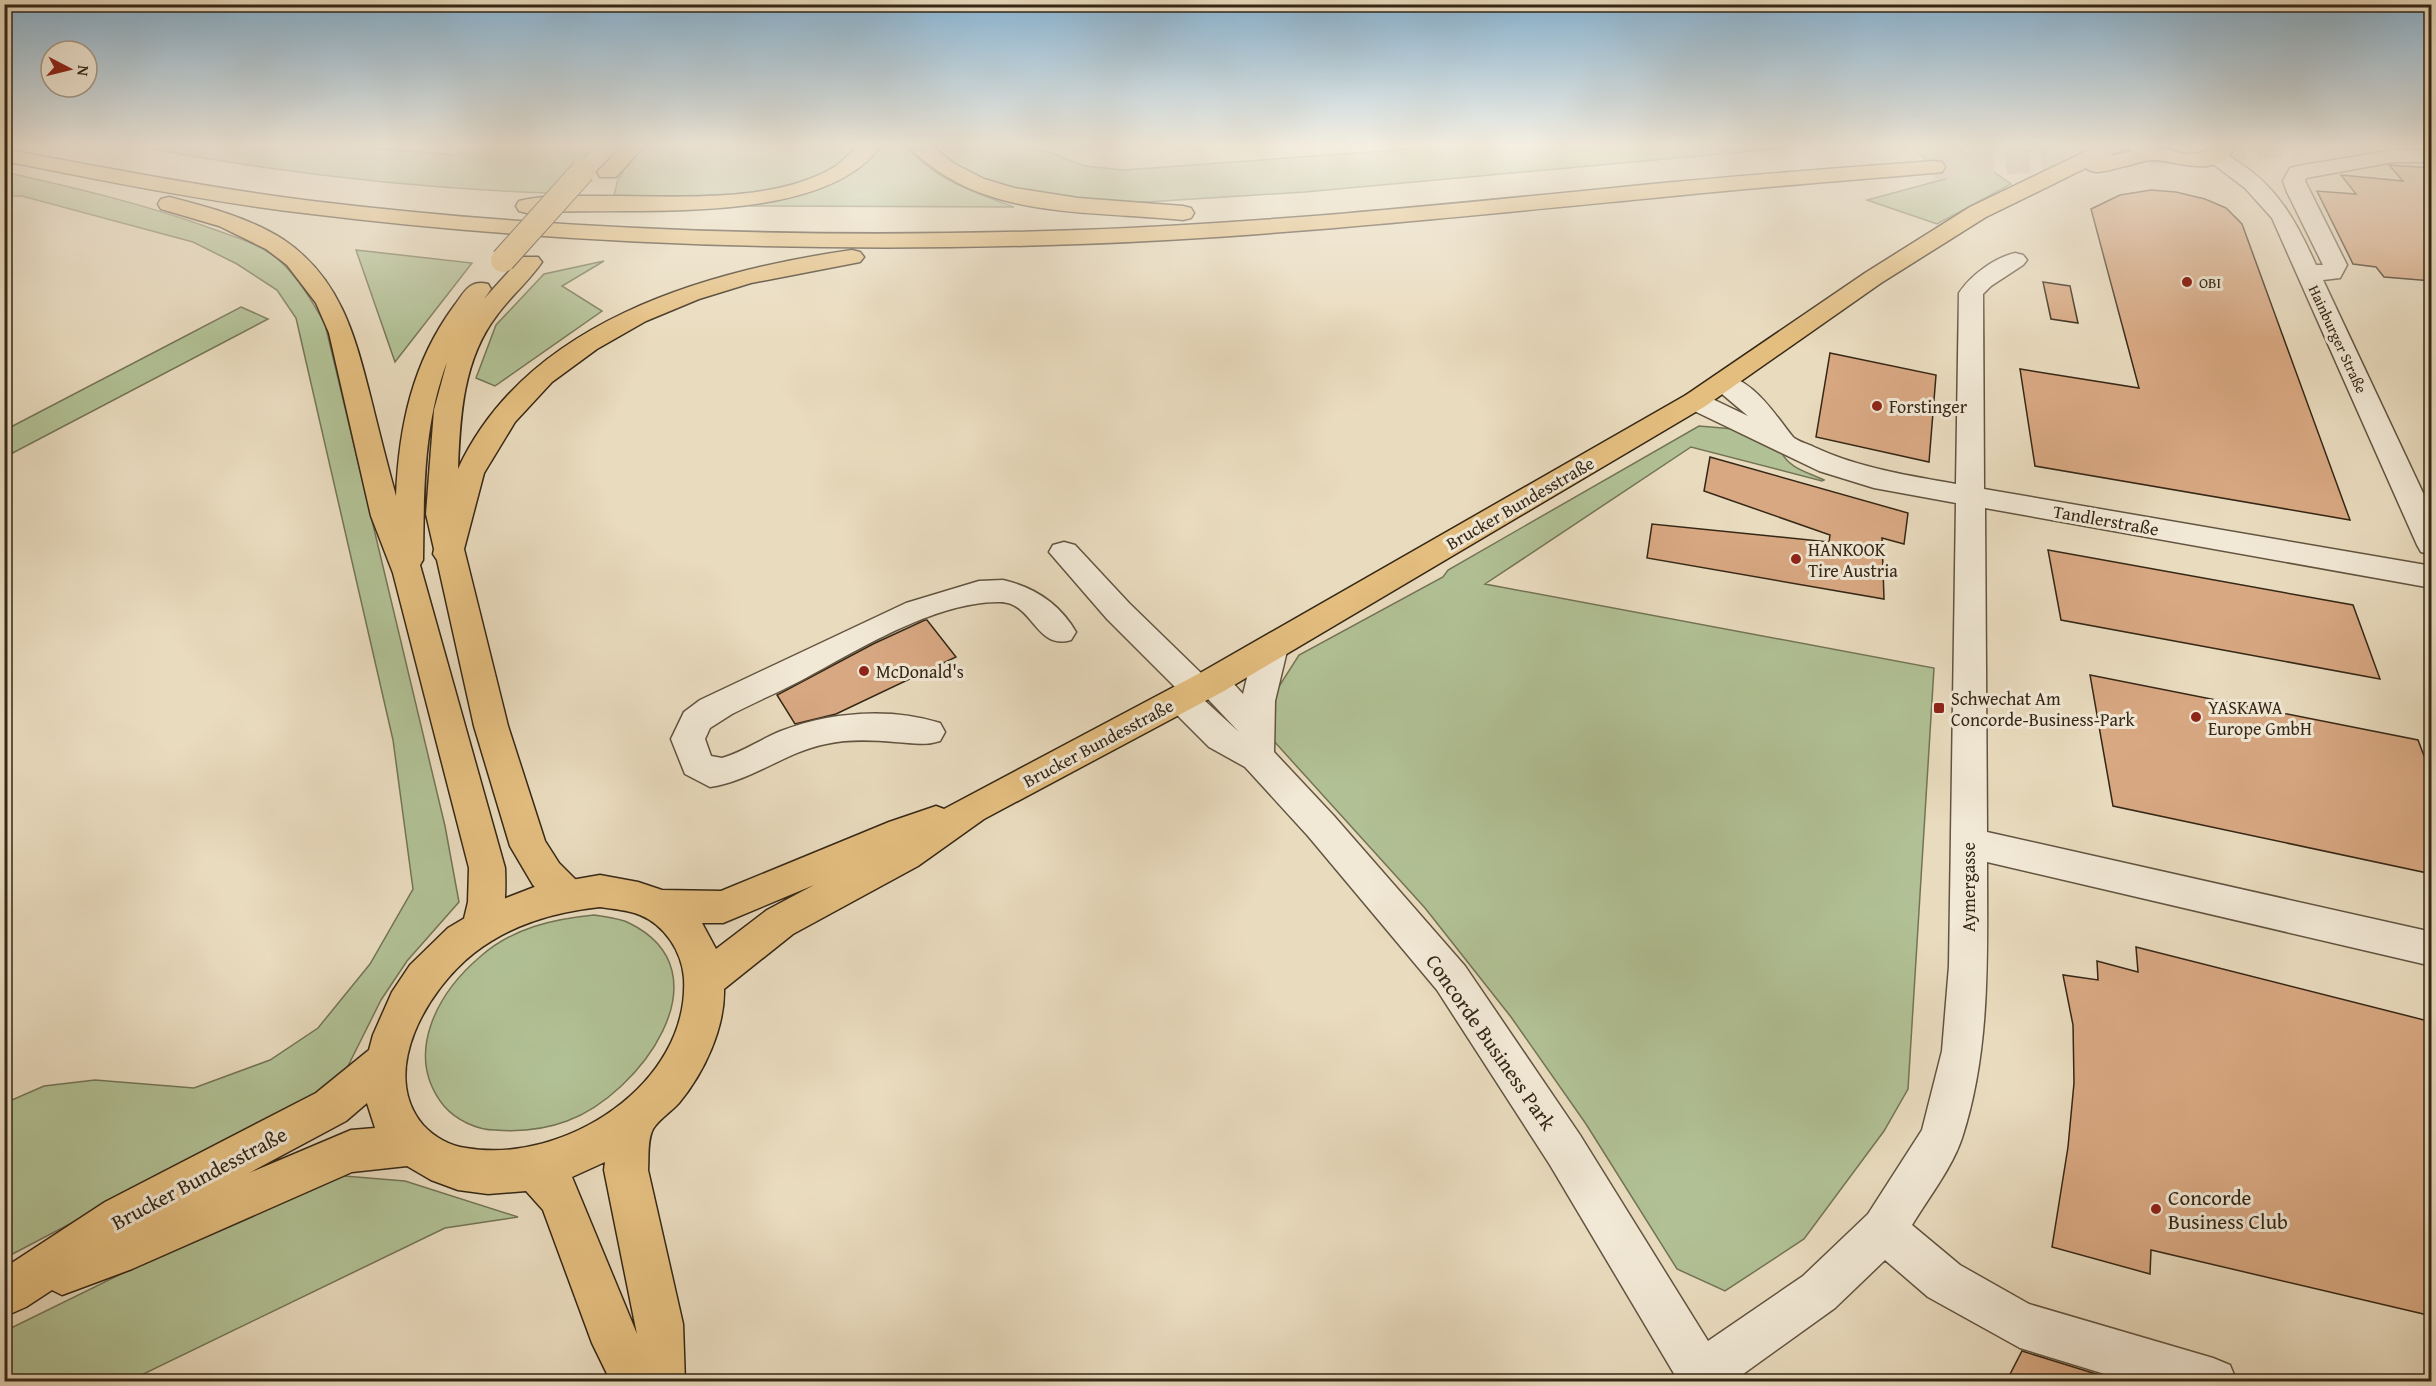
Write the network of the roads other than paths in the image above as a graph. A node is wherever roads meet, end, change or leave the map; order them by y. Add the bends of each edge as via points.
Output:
1 (186, 209) edge
2 (318, 209) edge
3 (526, 209) edge
4 (549, 209) edge
5 (576, 209) edge
6 (1150, 209) edge
7 (1244, 209) edge
8 (1465, 209) edge
9 (1985, 209) edge
10 (2277, 209) edge
11 (2306, 209) edge
12 (1183, 213) junction
13 (1043, 237) junction
14 (2015, 260) dead end
15 (2307, 272) junction
16 (1722, 382) junction
17 (1695, 401) junction
18 (1786, 444) junction
19 (1971, 496) junction
20 (2432, 545) edge
21 (1064, 552) dead end
22 (448, 554) junction
23 (408, 573) junction
24 (2432, 577) edge
25 (1060, 632) dead end
26 (1272, 647) junction
27 (1197, 690) junction
28 (928, 732) dead end
29 (1256, 742) junction
30 (971, 808) junction
31 (1969, 843) junction
32 (566, 894) junction
33 (659, 906) junction
34 (481, 927) junction
35 (2432, 949) edge
36 (706, 980) junction
37 (385, 1063) junction
38 (634, 1119) junction
39 (412, 1145) junction
40 (536, 1169) junction
41 (1884, 1230) junction
42 (8, 1292) edge
43 (1704, 1378) edge
44 (637, 1382) edge
45 (661, 1382) edge
46 (2213, 1382) edge

1 - 23 main road via 246,229 295,257 333,310 386,516
2 - 13 main road via 460,224 752,239
3 - 12 main road via 829,221 1074,219
4 - 23 main road, bridge via 451,326 428,372 411,455
5 - 22 main road via 485,313 462,354 447,410 442,459 441,514
6 - 12 main road
7 - 12 main road
8 - 13 main road via 1248,228
9 - 16 main road, Brucker Bundesstraße via 1928,241
10 - 15 street, Hainburger Straße
11 - 15 street via 2335,265 2332,273
13 - 22 main road via 1003,247 850,257 783,267 721,283 635,318 551,371 504,419 474,464
14 - 19 street, Aymergasse via 1971,293
15 - 20 street, Hainburger Straße
16 - 17 main road, Brucker Bundesstraße
16 - 18 street, Tandlerstraße via 1737,390 1762,414
17 - 18 street, Tandlerstraße
17 - 26 main road, Brucker Bundesstraße
18 - 19 street, Tandlerstraße via 1829,465 1874,478
19 - 24 street, Tandlerstraße
19 - 31 street, Aymergasse
21 - 27 street, Concorde Business Park
22 - 32 main road via 491,726 528,846 546,874
23 - 34 main road via 487,868 487,902
25 - 28 street via 1026,597 1002,591 976,592 928,607 847,642 733,700 697,720 688,739 697,764 710,773 742,765 797,738 853,726
26 - 27 main road, Brucker Bundesstraße
26 - 29 street via 1260,681
27 - 29 street, Concorde Business Park via 1221,738
27 - 30 main road, Brucker Bundesstraße
29 - 43 street, Concorde Business Park via 1321,826 1450,978 1565,1150
30 - 33 main road, Brucker Bundesstraße via 902,832 723,907
30 - 36 main road, Brucker Bundesstraße via 905,855 780,922
31 - 35 street
31 - 41 street, Aymergasse via 1968,966 1962,1051 1941,1138
32 - 33 main road via 600,891 632,895
32 - 34 main road via 523,906
33 - 36 main road via 683,924 694,941
34 - 37 main road via 446,954 416,987 395,1024
36 - 38 main road via 703,1014 690,1051 667,1087
37 - 39 main road via 385,1094 394,1122
37 - 42 main road, Brucker Bundesstraße via 331,1107 121,1218
38 - 40 main road via 596,1145
38 - 45 main road via 626,1170 660,1323
39 - 40 main road via 445,1165 488,1174
39 - 42 main road, Brucker Bundesstraße via 351,1151 116,1253
40 - 44 main road via 560,1196 616,1343
41 - 43 street, Aymergasse via 1819,1292
41 - 46 street via 1944,1281 2020,1325

